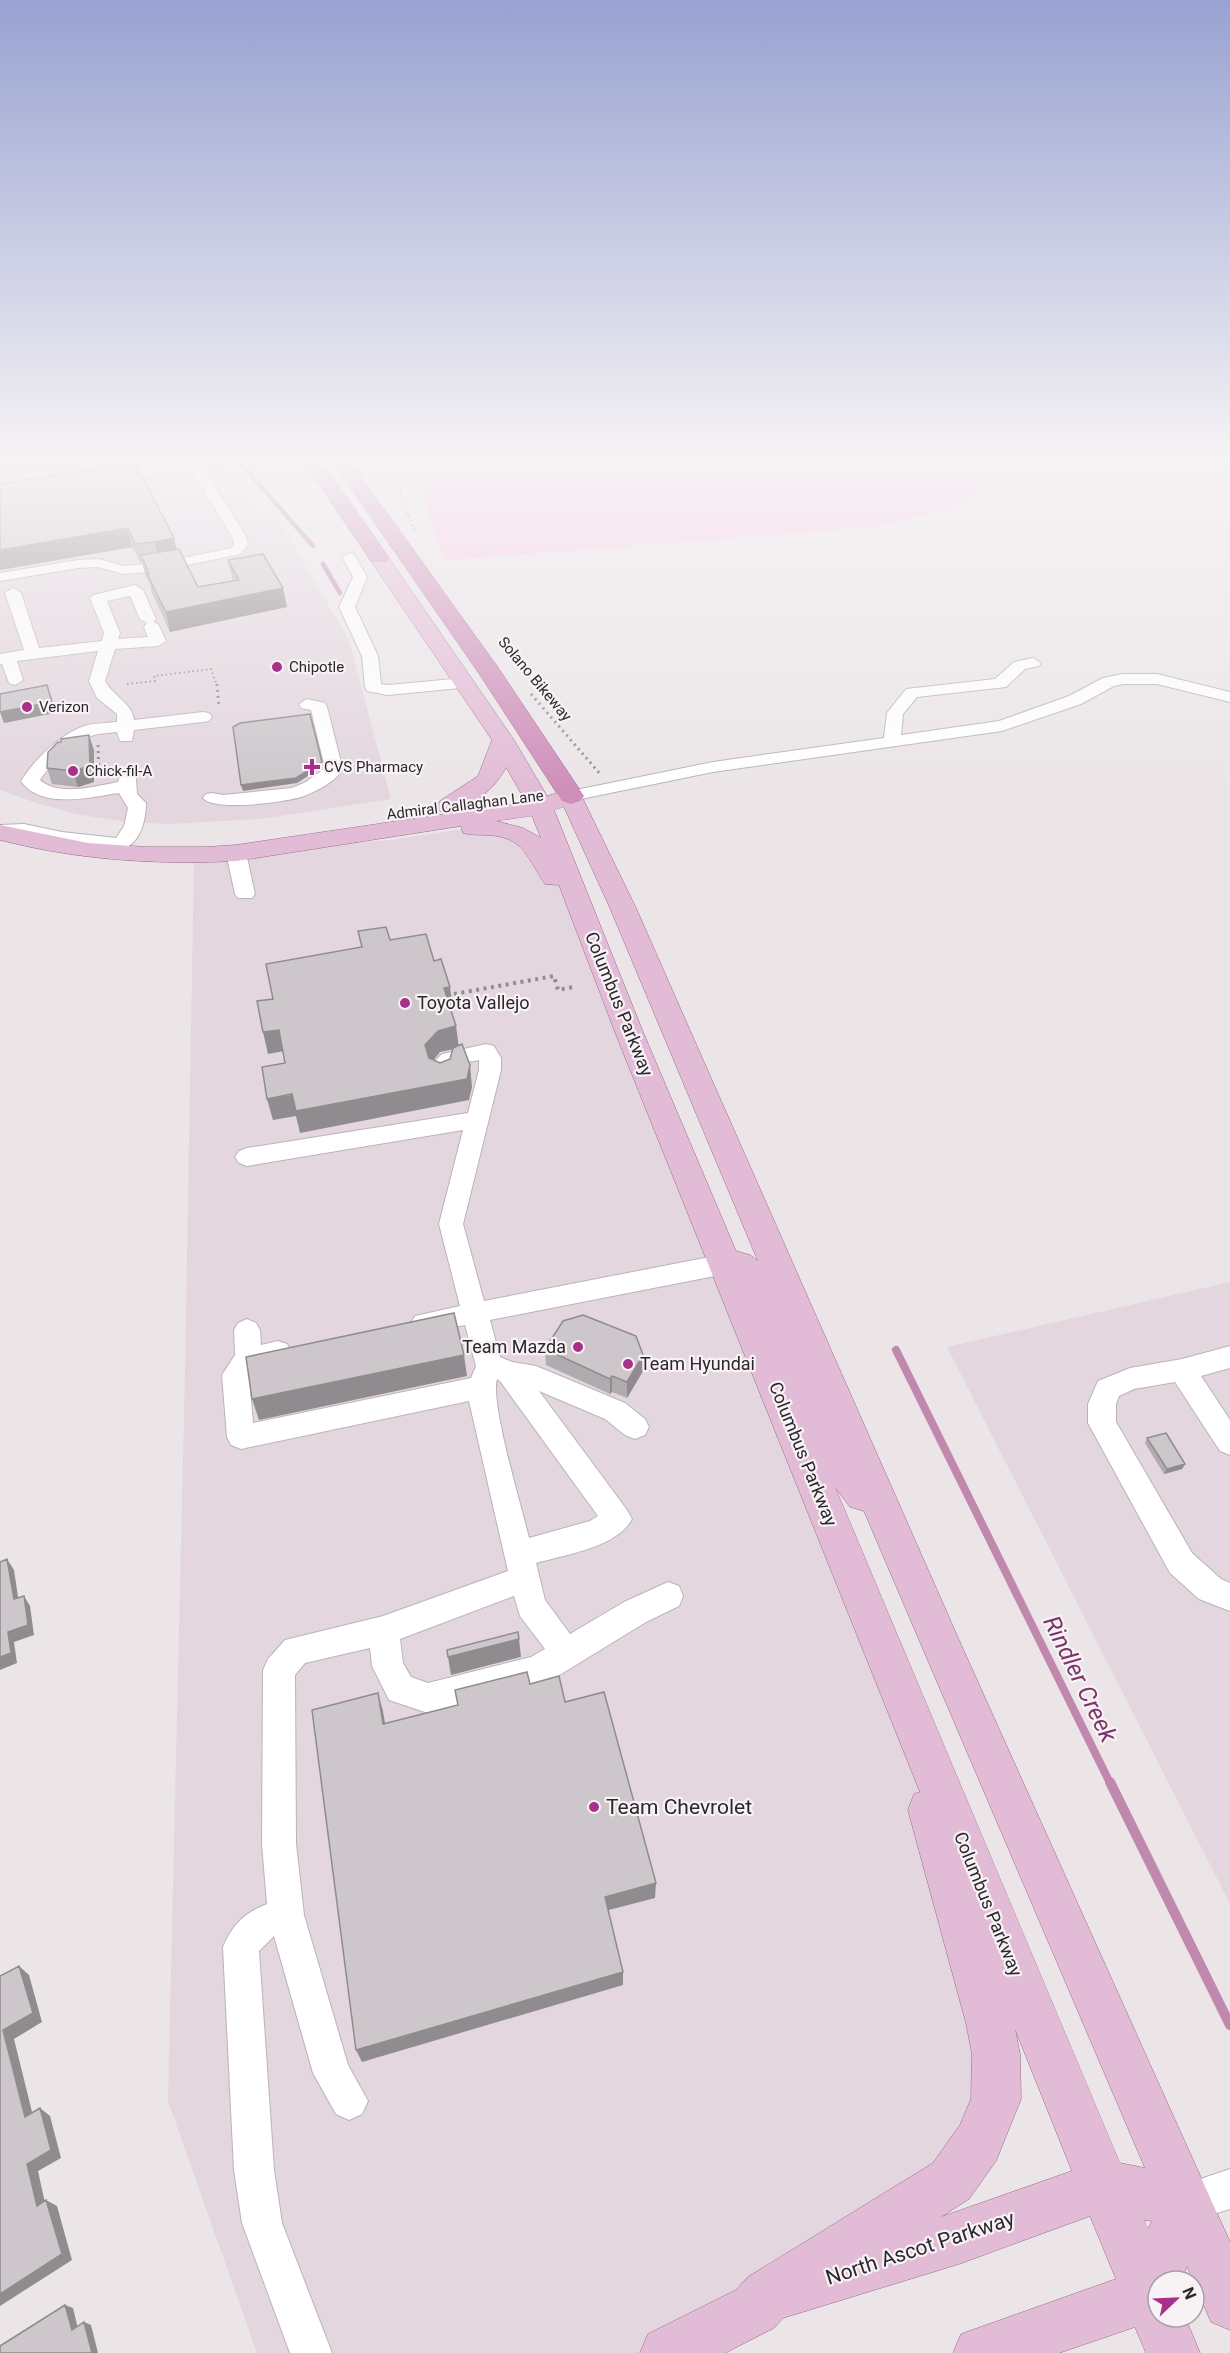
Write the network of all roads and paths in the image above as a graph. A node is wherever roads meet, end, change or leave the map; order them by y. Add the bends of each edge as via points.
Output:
1 (49, 569) edge
2 (355, 569) edge
3 (386, 569) edge
4 (417, 569) edge
5 (0, 577) edge
6 (13, 593) dead end
7 (108, 645) junction
8 (33, 653) junction
9 (4, 658) edge
10 (1033, 663) dead end
11 (15, 680) dead end
12 (464, 683) junction
13 (527, 690) dead end
14 (1230, 697) edge
15 (306, 704) dead end
16 (203, 717) dead end
17 (125, 732) junction
18 (503, 740) junction
19 (892, 741) junction
20 (610, 789) junction
21 (571, 796) junction
22 (212, 798) dead end
23 (537, 800) junction
24 (449, 806) junction
25 (0, 810) edge
26 (0, 831) edge
27 (128, 836) junction
28 (246, 852) junction
29 (245, 894) dead end
30 (609, 980) junction
31 (573, 987) dead end
32 (454, 994) dead end
33 (442, 1074) edge
34 (462, 1116) junction
35 (247, 1157) dead end
36 (725, 1264) junction
37 (475, 1313) junction
38 (396, 1329) edge
39 (247, 1330) dead end
40 (305, 1347) edge
41 (1230, 1357) edge
42 (248, 1358) junction
43 (1182, 1370) junction
44 (493, 1375) junction
45 (635, 1426) dead end
46 (1230, 1443) edge
47 (897, 1542) junction
48 (520, 1567) junction
49 (668, 1596) dead end
50 (1230, 1597) edge
51 (382, 1630) junction
52 (566, 1653) junction
53 (890, 1668) junction
54 (286, 1915) junction
55 (349, 2101) dead end
56 (1104, 2185) junction
57 (1208, 2196) edge
58 (1164, 2269) edge
59 (1146, 2288) edge
60 (767, 2296) junction
61 (1146, 2296) edge
62 (1230, 2303) edge
63 (1163, 2329) edge
64 (311, 2353) edge
65 (667, 2353) edge
66 (980, 2353) edge
67 (1173, 2353) edge

1 - 5 lane
2 - 12 lane via 360,577 348,607 370,656 373,687 388,690
3 - 12 main road, Columbus Parkway
4 - 21 highway
6 - 8 lane
7 - 7 lane via 112,633 99,598 135,590 158,641
7 - 8 lane
7 - 17 lane via 97,681 103,694 125,713
8 - 9 lane
9 - 11 lane
10 - 19 lane via 1020,665 1000,683 912,693 895,713
12 - 18 main road, Columbus Parkway
13 - 20 path, Solano Bikeway via 593,764
14 - 19 lane via 1157,679 1123,679 1002,726
15 - 22 lane via 319,707 334,770 295,793 222,801
16 - 17 lane
17 - 27 lane via 89,730 76,736 30,781 38,790 56,794 127,782 128,796 137,803 138,813
18 - 23 main road, Columbus Parkway
18 - 24 main road via 489,780
19 - 20 lane via 713,767
20 - 21 lane
21 - 23 main road, Admiral Callaghan Lane
21 - 47 main road
23 - 24 main road, Admiral Callaghan Lane
23 - 28 main road, Admiral Callaghan Lane
23 - 30 main road, Columbus Parkway
24 - 27 main road, Admiral Callaghan Lane via 222,837
25 - 27 main road, Admiral Callaghan Lane via 62,828
26 - 27 lane via 24,830 114,845
26 - 28 main road, Admiral Callaghan Lane via 62,847 115,854
28 - 29 lane
28 - 30 main road via 390,840 477,827 510,832 535,846
30 - 36 main road, Columbus Parkway
31 - 32 path via 558,990 554,976
33 - 34 lane via 441,1066 450,1059 488,1055 490,1070
34 - 35 lane
34 - 37 lane via 463,1179 451,1224
36 - 37 lane
36 - 47 main road via 738,1264 753,1275 835,1457
36 - 53 main road, Columbus Parkway
37 - 38 lane
37 - 44 lane
39 - 42 lane
40 - 42 lane
41 - 43 lane
42 - 44 lane via 235,1375 241,1437
43 - 46 lane
43 - 50 lane via 1130,1379 1108,1389 1102,1404 1102,1423 1181,1563 1210,1589
44 - 45 lane via 526,1374 615,1411
44 - 48 lane via 484,1411
44 - 48 lane via 617,1519 598,1532
47 - 57 main road
48 - 51 lane
48 - 52 lane via 531,1606
49 - 52 lane
51 - 52 lane via 388,1666 400,1689 428,1698 537,1671
51 - 54 lane via 296,1650 279,1670 279,1844
53 - 56 main road, Columbus Parkway
53 - 60 main road via 990,2023 996,2054 996,2099 978,2143 951,2181
54 - 55 lane via 332,2073
54 - 64 lane via 261,1923 250,1931 240,1947 254,2170 262,2223
56 - 57 main road
56 - 59 main road, Columbus Parkway
56 - 60 main road, North Ascot Parkway via 959,2238
57 - 58 main road
57 - 62 main road
60 - 65 main road, North Ascot Parkway via 755,2309
61 - 66 main road
63 - 67 main road, Columbus Parkway

